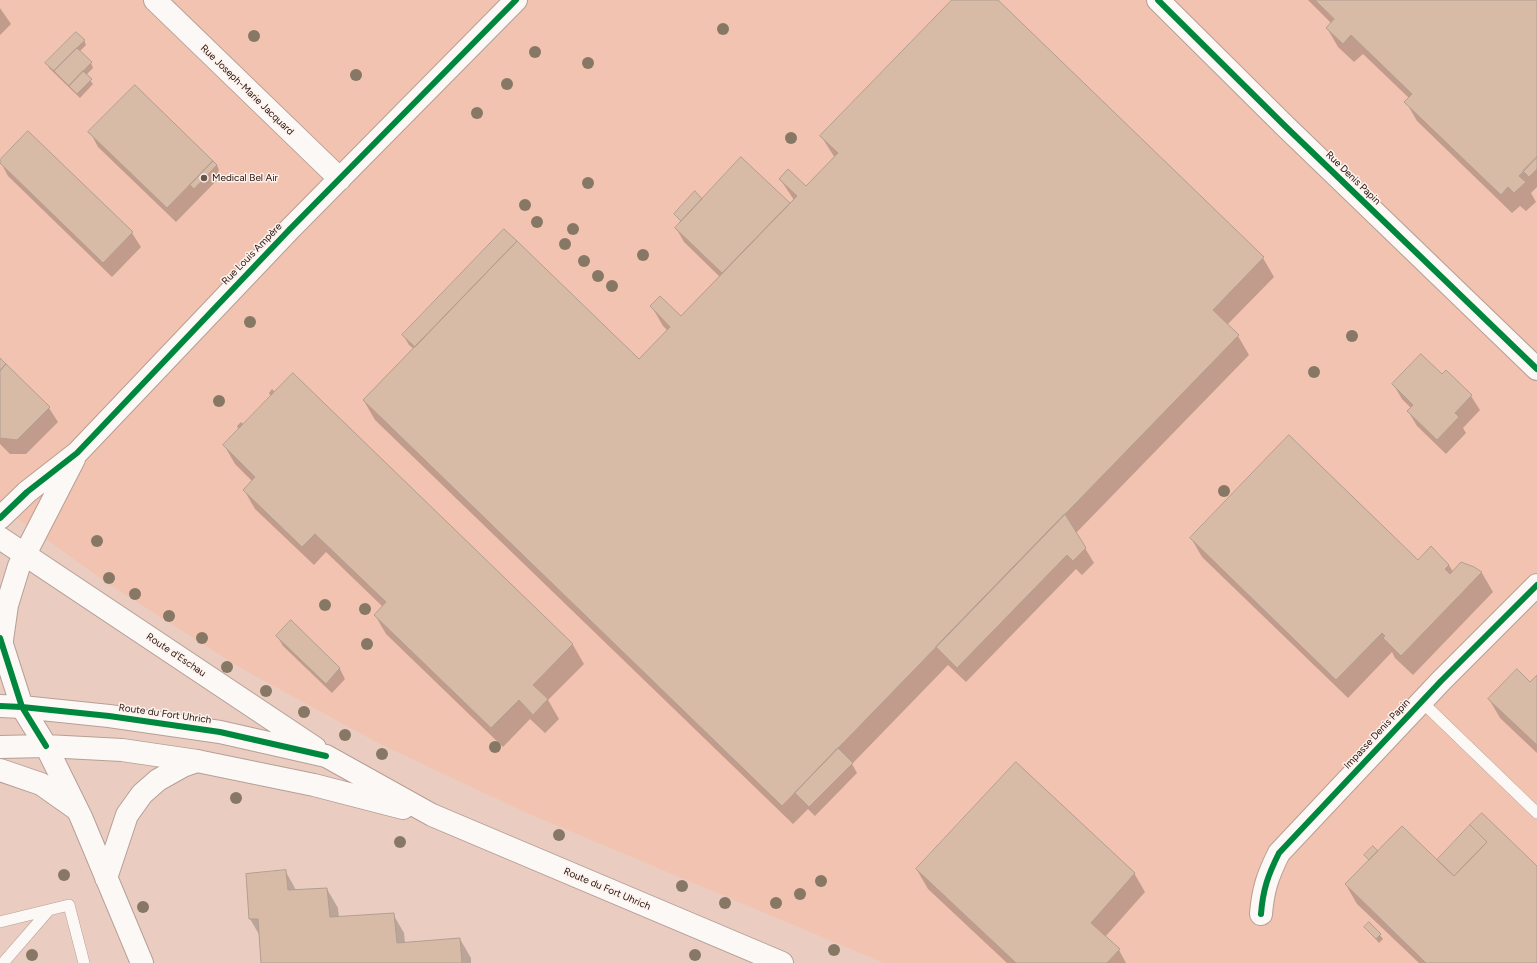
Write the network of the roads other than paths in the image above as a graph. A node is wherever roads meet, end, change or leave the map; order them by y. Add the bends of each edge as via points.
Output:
1 (155, 0) edge
2 (516, 0) edge
3 (1158, 0) edge
4 (340, 179) junction
5 (1537, 369) edge
6 (77, 453) junction
7 (0, 518) edge
8 (0, 538) edge
9 (22, 560) junction
10 (0, 580) edge
11 (1537, 585) edge
12 (1, 639) edge
13 (0, 687) edge
14 (1422, 702) junction
15 (0, 706) edge
16 (22, 707) junction
17 (46, 746) junction
18 (0, 747) edge
19 (326, 756) junction
20 (196, 761) junction
21 (0, 770) edge
22 (77, 809) junction
23 (1537, 813) edge
24 (432, 815) junction
25 (106, 878) junction
26 (48, 910) junction
27 (1261, 914) dead end
28 (0, 922) edge
29 (3, 963) edge
30 (84, 963) edge
31 (142, 963) edge
32 (782, 963) edge

1 - 4 street, Rue Joseph-Marie Jacquard
2 - 4 street, Rue Louis Ampère
3 - 5 street, Rue Denis Papin
4 - 6 street, Rue Louis Ampère
6 - 7 street, Rue Louis Ampère via 26,492
6 - 9 street
8 - 9 street, Route d'Eschau
9 - 10 street
9 - 12 street via 6,605
9 - 19 street, Route d'Eschau
11 - 14 street, Impasse Denis Papin
12 - 16 street
13 - 16 street
14 - 23 lane
14 - 27 street, Impasse Denis Papin via 1279,853 1263,893
15 - 16 street, Route du Fort Uhrich
16 - 17 street
16 - 19 street, Route du Fort Uhrich via 110,716 220,732
17 - 18 street, Route du Fort Uhrich
17 - 20 street, Route du Fort Uhrich via 122,750
17 - 22 street
19 - 24 street, Route du Fort Uhrich
20 - 24 street, Route du Fort Uhrich via 314,785
20 - 25 street via 158,780 138,799 127,815
21 - 22 street via 40,784
22 - 25 street
24 - 32 street, Route du Fort Uhrich
25 - 31 street
26 - 28 lane
26 - 29 lane
26 - 30 lane via 69,905

